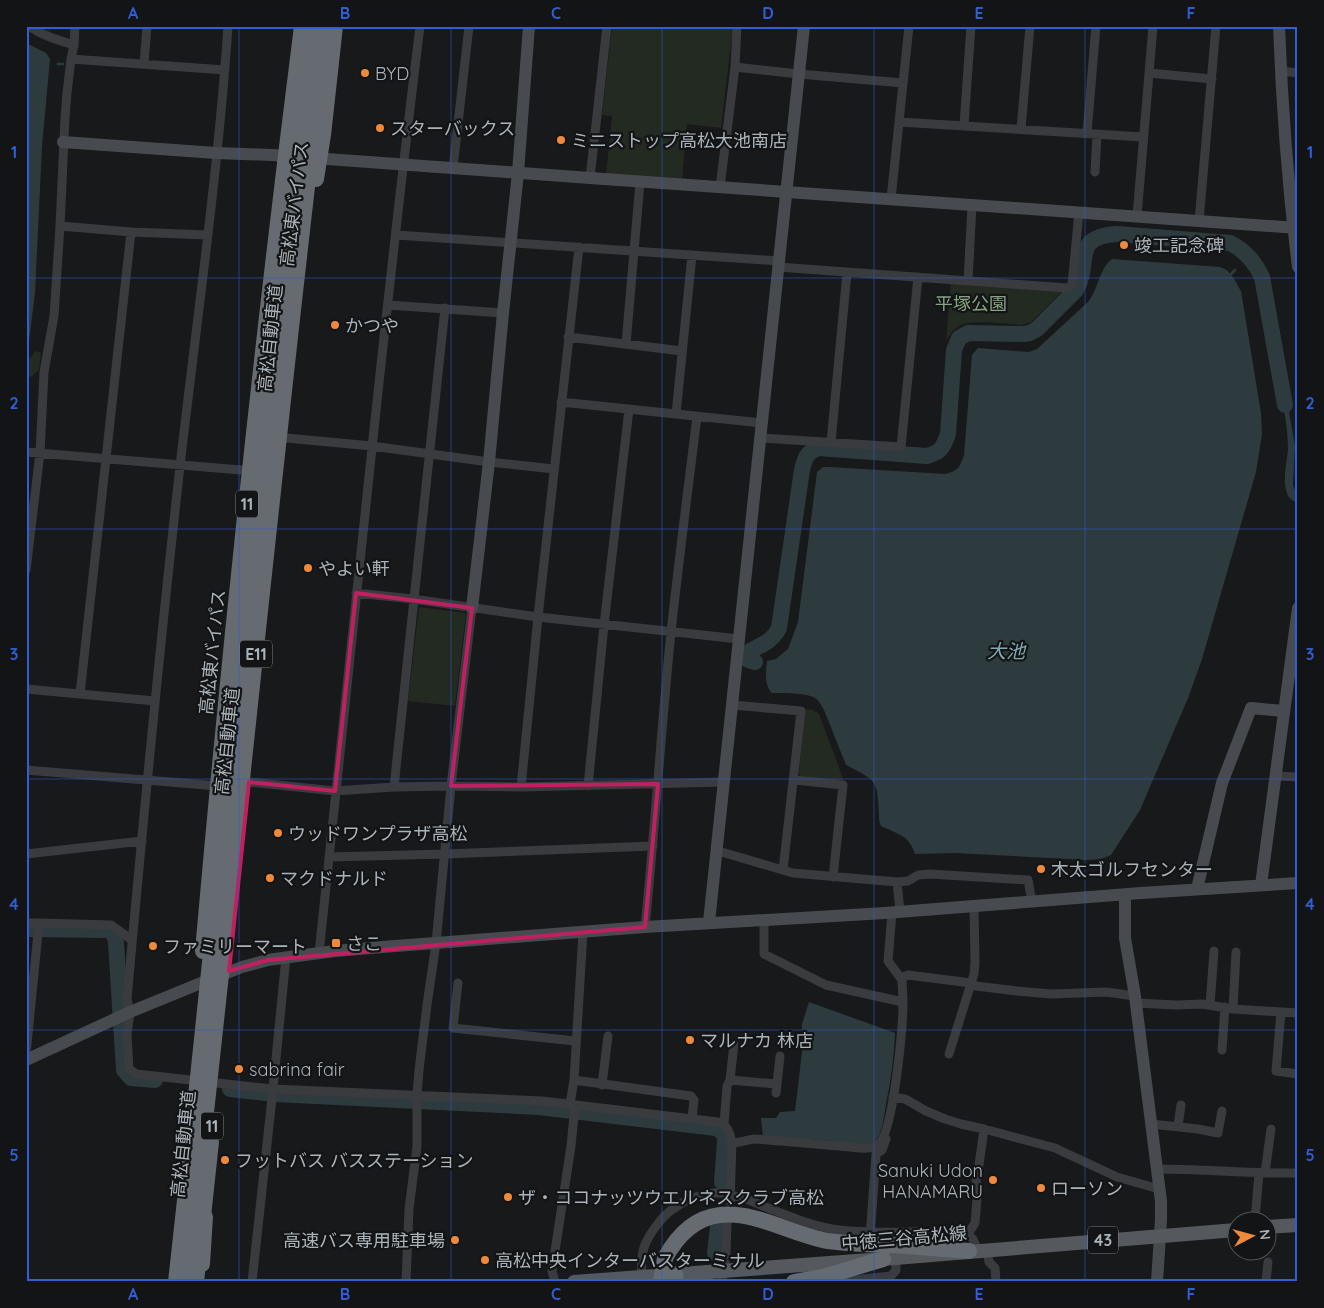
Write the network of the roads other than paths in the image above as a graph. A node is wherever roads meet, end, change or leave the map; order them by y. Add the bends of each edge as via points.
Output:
1 (29, 26) edge
2 (76, 26) edge
3 (147, 26) edge
4 (228, 26) edge
5 (302, 26) edge
6 (312, 26) edge
7 (326, 26) edge
8 (336, 26) edge
9 (420, 26) edge
10 (469, 26) edge
11 (529, 26) edge
12 (607, 26) edge
13 (737, 26) edge
14 (804, 26) edge
15 (909, 26) edge
16 (971, 26) edge
17 (1030, 26) edge
18 (1096, 26) edge
19 (1152, 26) edge
20 (1216, 26) edge
21 (1279, 26) edge
22 (74, 45) junction
23 (71, 59) junction
24 (144, 64) junction
25 (735, 67) junction
26 (225, 70) junction
27 (1281, 71) junction
28 (1149, 73) junction
29 (1298, 73) edge
30 (799, 74) junction
31 (1212, 79) junction
32 (903, 83) junction
33 (899, 122) junction
34 (964, 125) junction
35 (1021, 129) junction
36 (1087, 134) junction
37 (1097, 134) junction
38 (1143, 137) junction
39 (63, 142) junction
40 (216, 153) junction
41 (1292, 154) edge
42 (286, 156) junction
43 (318, 159) junction
44 (403, 164) junction
45 (453, 168) junction
46 (1095, 172) dead end
47 (518, 173) junction
48 (590, 178) junction
49 (640, 182) junction
50 (720, 187) junction
51 (786, 192) junction
52 (1294, 198) edge
53 (891, 199) junction
54 (972, 205) junction
55 (1079, 212) junction
56 (1137, 216) junction
57 (1199, 221) junction
58 (60, 226) junction
59 (1295, 228) edge
60 (131, 232) junction
61 (396, 234) junction
62 (208, 235) junction
63 (511, 243) junction
64 (579, 247) junction
65 (633, 251) junction
66 (692, 255) junction
67 (778, 264) junction
68 (1298, 267) edge
69 (847, 273) junction
70 (918, 277) junction
71 (968, 281) junction
72 (388, 304) junction
73 (445, 308) junction
74 (503, 313) junction
75 (568, 337) junction
76 (626, 344) junction
77 (682, 351) junction
78 (562, 402) junction
79 (629, 409) junction
80 (676, 414) junction
81 (697, 417) junction
82 (762, 423) junction
83 (286, 438) junction
84 (760, 438) junction
85 (831, 442) junction
86 (372, 446) junction
87 (26, 452) edge
88 (429, 453) junction
89 (40, 454) junction
90 (106, 459) junction
91 (489, 462) junction
92 (180, 464) junction
93 (554, 469) junction
94 (250, 470) junction
95 (282, 474) junction
96 (26, 570) edge
97 (356, 593) junction
98 (413, 599) junction
99 (472, 608) junction
100 (1298, 608) edge
101 (538, 617) junction
102 (604, 624) junction
103 (671, 632) junction
104 (1296, 635) edge
105 (739, 639) junction
106 (26, 689) edge
107 (80, 694) junction
108 (155, 701) junction
109 (732, 705) junction
110 (1284, 711) junction
111 (26, 770) edge
112 (1276, 776) junction
113 (1298, 777) edge
114 (147, 780) junction
115 (794, 780) junction
116 (249, 782) junction
117 (724, 782) junction
118 (658, 784) junction
119 (218, 786) junction
120 (451, 786) junction
121 (588, 786) junction
122 (394, 787) junction
123 (521, 787) junction
124 (335, 791) junction
125 (142, 841) junction
126 (653, 846) junction
127 (718, 851) junction
128 (26, 854) edge
129 (445, 854) junction
130 (329, 856) junction
131 (783, 870) junction
132 (833, 876) junction
133 (896, 882) junction
134 (1298, 883) edge
135 (1261, 885) junction
136 (1197, 889) junction
137 (1125, 895) junction
138 (1032, 902) junction
139 (974, 906) junction
140 (896, 912) junction
141 (764, 920) junction
142 (709, 922) junction
143 (26, 923) edge
144 (645, 926) junction
145 (38, 927) junction
146 (583, 932) junction
147 (132, 940) junction
148 (436, 944) junction
149 (1214, 951) dead end
150 (1236, 952) dead end
151 (319, 953) junction
152 (286, 957) junction
153 (230, 971) junction
154 (902, 980) junction
155 (201, 983) junction
156 (971, 983) junction
157 (458, 984) dead end
158 (1135, 1000) junction
159 (903, 1002) junction
160 (1210, 1005) junction
161 (1229, 1008) junction
162 (1281, 1012) junction
163 (1298, 1013) edge
164 (124, 1015) junction
165 (608, 1036) dead end
166 (215, 1040) junction
167 (575, 1041) junction
168 (734, 1044) dead end
169 (1222, 1050) dead end
170 (26, 1054) edge
171 (950, 1054) dead end
172 (780, 1056) dead end
173 (26, 1060) edge
174 (1298, 1074) edge
175 (191, 1080) junction
176 (574, 1080) junction
177 (730, 1080) junction
178 (217, 1083) junction
179 (602, 1084) junction
180 (273, 1092) junction
181 (893, 1097) junction
182 (417, 1099) junction
183 (1181, 1105) dead end
184 (573, 1108) junction
185 (1222, 1111) dead end
186 (890, 1112) junction
187 (692, 1119) junction
188 (724, 1124) junction
189 (1151, 1124) junction
190 (1178, 1126) junction
191 (984, 1129) junction
192 (1271, 1129) dead end
193 (732, 1143) junction
194 (1157, 1169) junction
195 (1262, 1173) junction
196 (1298, 1173) edge
197 (1159, 1189) junction
198 (730, 1198) junction
199 (1256, 1210) edge
200 (728, 1223) dead end
201 (1298, 1225) edge
202 (1276, 1226) edge
203 (1226, 1231) edge
204 (871, 1234) junction
205 (968, 1234) junction
206 (1161, 1235) junction
207 (978, 1251) junction
208 (726, 1255) tunnel mouth
209 (889, 1258) junction
210 (1268, 1262) dead end
211 (642, 1277) junction
212 (671, 1279) edge
213 (864, 1279) edge
214 (169, 1282) edge
215 (176, 1282) edge
216 (187, 1282) edge
217 (196, 1282) edge
218 (203, 1282) edge
219 (252, 1282) edge
220 (406, 1282) edge
221 (555, 1282) edge
222 (574, 1282) edge
223 (794, 1282) edge
224 (848, 1282) edge
225 (996, 1282) edge
226 (1157, 1282) edge
227 (1266, 1282) edge

1 - 22 street
2 - 22 street
3 - 24 street
4 - 26 street
5 - 42 highway, 高松東バイパス / 11
6 - 215 highway, 高松自動車道 / E11, bridge via 265,435
7 - 166 highway, 高松自動車道 / E11, bridge
8 - 43 highway, 高松東バイパス / 11
9 - 44 street
10 - 45 street
11 - 47 street
12 - 48 street
13 - 25 street
14 - 30 street
15 - 32 street
16 - 34 street
17 - 35 street
18 - 36 street
19 - 28 street
20 - 31 street
21 - 27 street
22 - 23 street
23 - 24 street
23 - 39 street
24 - 26 street
25 - 30 street
25 - 50 street
26 - 40 street
27 - 29 street
27 - 41 street
28 - 31 street
28 - 38 street
30 - 32 street
30 - 51 street
31 - 57 street
32 - 33 street
33 - 34 street
33 - 53 street
34 - 35 street
35 - 36 street
36 - 37 street
37 - 38 street
37 - 46 street
38 - 56 street
39 - 40 street
39 - 58 street
40 - 42 street
40 - 62 street
41 - 52 street
42 - 43 street
42 - 94 highway, 高松東バイパス / 11
43 - 44 street
43 - 83 highway, 高松東バイパス / 11
44 - 45 street
44 - 61 street
45 - 47 street
47 - 48 street
47 - 63 street
48 - 49 street
49 - 50 street
49 - 65 street
50 - 51 street
51 - 53 street
51 - 67 street
52 - 59 street
53 - 54 street
54 - 55 street
54 - 71 street
55 - 56 street
55 - 71 street via 1072,285 1067,288
56 - 57 street
57 - 59 street
58 - 60 street
58 - 89 street via 54,316 44,372
59 - 68 street
60 - 62 street
60 - 90 street
61 - 63 street
61 - 72 street
62 - 92 street
63 - 64 street
63 - 74 street
64 - 65 street
64 - 75 street
65 - 66 street
65 - 76 street
66 - 67 street
66 - 77 street
67 - 69 street
67 - 82 street
69 - 70 street
69 - 85 street
70 - 71 street
70 - 85 street via 901,447
72 - 73 street
72 - 86 street
73 - 74 street
73 - 88 street
74 - 91 street
75 - 76 street
75 - 78 street
76 - 77 street
77 - 80 street
78 - 79 street
78 - 93 street
79 - 80 street
79 - 102 street
80 - 81 street
81 - 82 street
81 - 103 street
82 - 84 street
83 - 86 street
83 - 95 highway, 高松東バイパス / 11
84 - 85 street
84 - 105 street
86 - 88 street
86 - 97 street
87 - 89 street
88 - 91 street
88 - 98 street
89 - 90 street
89 - 96 street
90 - 92 street
90 - 107 street
91 - 93 street
91 - 99 street
92 - 94 street
92 - 108 street
93 - 101 street
94 - 95 street
94 - 119 highway, 高松東バイパス / 11
95 - 116 highway, 高松東バイパス / 11
97 - 98 street
97 - 124 street
98 - 99 street
98 - 122 street
99 - 101 street
99 - 120 street
100 - 104 street
101 - 102 street
101 - 123 street
102 - 103 street
102 - 121 street
103 - 105 street
103 - 118 street
104 - 110 street
105 - 109 street
106 - 107 street
107 - 108 street
108 - 114 street
109 - 115 street via 801,711
109 - 117 street
110 - 112 street
110 - 136 street via 1251,708 1222,783
111 - 114 street
112 - 113 street
112 - 135 street
114 - 119 street
114 - 125 street
115 - 131 street
115 - 132 street via 843,785
116 - 124 street
116 - 153 highway, 高松東バイパス / 11
117 - 118 street
117 - 127 street
118 - 121 street
118 - 126 street
119 - 155 highway, 高松東バイパス / 11
120 - 122 street
120 - 123 street
120 - 129 street
121 - 123 street
122 - 124 street
124 - 130 street
125 - 128 street
125 - 147 street
126 - 129 street
126 - 144 street
127 - 131 street
127 - 142 street
129 - 130 street
129 - 148 street
130 - 151 street
131 - 132 street
132 - 133 street
133 - 138 street via 930,874 1028,880
133 - 140 street
134 - 135 street
135 - 136 street
136 - 137 street
137 - 138 street
137 - 158 street via 1125,938
138 - 139 street
139 - 140 street
139 - 156 street via 975,964
140 - 141 street
140 - 154 street via 888,961
141 - 142 street
141 - 159 street via 764,954 826,985
142 - 144 street
143 - 145 street
144 - 146 street
145 - 147 street via 110,925
145 - 170 street
146 - 148 street
146 - 167 street
147 - 164 street
148 - 151 street
148 - 182 street
149 - 160 street
150 - 161 street
151 - 152 street
152 - 153 street
152 - 180 street
153 - 155 street
153 - 178 highway, 高松東バイパス / 11
154 - 156 street via 908,975
154 - 159 street
155 - 164 street
155 - 175 highway, 高松東バイパス / 11
156 - 158 street via 1042,993 1106,992
156 - 171 street
157 - 167 street via 453,1028
158 - 160 street
158 - 189 street
159 - 181 street
160 - 161 street
161 - 162 street
161 - 169 street
162 - 163 street
162 - 174 street via 1276,1070
164 - 173 street
164 - 175 street via 129,1069 136,1074
165 - 179 street
166 - 216 highway, 高松自動車道 / E11, bridge
166 - 218 highway, bridge
167 - 176 street
168 - 177 street
172 - 177 street via 776,1089
175 - 214 highway, 高松東バイパス / 11
176 - 179 street
176 - 184 street
177 - 188 street via 726,1086
178 - 180 street
178 - 217 highway, 高松東バイパス / 11
179 - 187 street via 691,1096 694,1100
180 - 182 street
180 - 219 street
181 - 186 street
181 - 191 street via 906,1099 945,1119
182 - 184 street via 542,1101
182 - 220 street via 417,1146 409,1209
183 - 190 street
184 - 187 street
184 - 221 street via 571,1146 552,1271
185 - 190 street via 1218,1133
186 - 193 street via 883,1138 870,1148 754,1139
186 - 204 street via 889,1134 882,1150 876,1154
187 - 188 street
188 - 193 street
189 - 190 street
189 - 194 street
191 - 197 street via 1055,1148 1117,1178
191 - 205 street via 976,1181 975,1223
192 - 195 street
193 - 198 street
194 - 195 street
194 - 197 street
195 - 196 street
195 - 199 street
197 - 206 street
198 - 204 street via 748,1200 802,1221 837,1230
198 - 211 street via 719,1193 694,1197 663,1217 644,1246
200 - 208 street
201 - 202 main road
203 - 206 main road, 中徳三谷高松線 / 43
204 - 205 street
205 - 207 street
206 - 207 main road, 中徳三谷高松線 / 43
206 - 226 street
207 - 209 main road, 中徳三谷高松線 / 43
207 - 212 highway, bridge via 826,1241 759,1219 721,1215 695,1223 672,1245 665,1258
207 - 225 street via 995,1268
209 - 212 main road, 中徳三谷高松線 / 43
209 - 213 street via 896,1270 891,1276
209 - 223 highway
210 - 227 street
211 - 212 main road, 中徳三谷高松線 / 43
211 - 222 main road, 中徳三谷高松線 / 43
213 - 224 street

